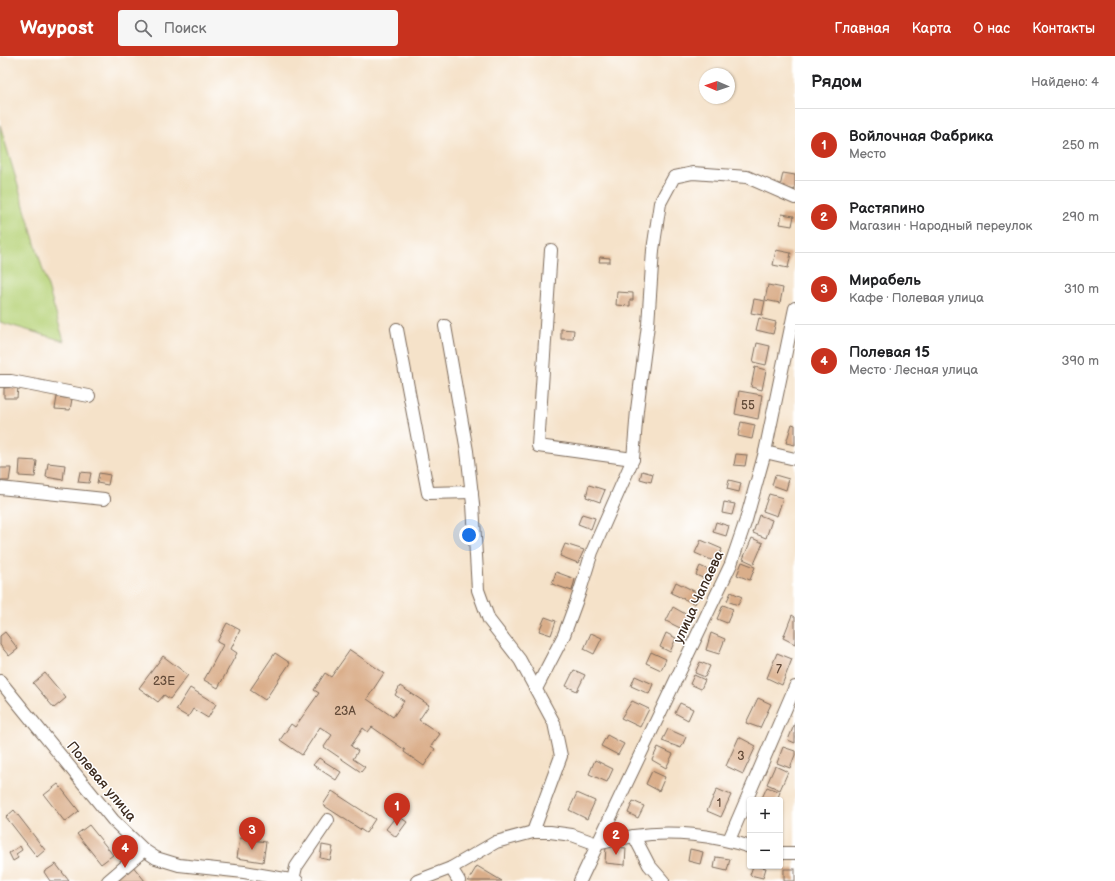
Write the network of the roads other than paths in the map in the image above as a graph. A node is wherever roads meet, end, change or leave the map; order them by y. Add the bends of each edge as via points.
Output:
1 (795, 198) edge
2 (551, 250) dead end
3 (795, 308) edge
4 (446, 326) dead end
5 (397, 329) dead end
6 (0, 380) edge
7 (89, 396) dead end
8 (766, 452) junction
9 (633, 459) junction
10 (795, 459) edge
11 (0, 488) edge
12 (472, 492) junction
13 (104, 499) dead end
14 (0, 681) edge
15 (795, 687) edge
16 (536, 689) junction
17 (328, 820) dead end
18 (533, 832) junction
19 (634, 836) junction
20 (729, 840) junction
21 (597, 844) junction
22 (747, 846) edge
23 (144, 850) junction
24 (783, 853) edge
25 (795, 854) edge
26 (451, 868) junction
27 (108, 881) edge
28 (295, 881) edge
29 (417, 881) edge
30 (458, 881) edge
31 (580, 881) edge
32 (663, 881) edge

1 - 9 street via 747,177 693,173 674,177 660,202 652,250 648,325
2 - 9 street via 538,446
3 - 8 street, улица Чапаева
4 - 12 street
5 - 12 street via 428,493
6 - 7 street
8 - 10 street
8 - 21 street, улица Чапаева via 731,564
9 - 16 street via 592,552 564,635
11 - 13 street
12 - 16 street via 478,590 489,620 520,660
14 - 23 street, Полевая улица via 113,820
15 - 20 street
16 - 18 street via 554,723 561,756
17 - 28 street via 296,868
18 - 21 street via 572,835
18 - 26 street via 496,842
19 - 20 street via 698,835
19 - 21 street
19 - 32 street via 649,865
20 - 22 street
21 - 31 street, улица Чапаева
23 - 27 street
23 - 28 street, Полевая улица via 160,860 179,865
24 - 25 street
26 - 29 street
26 - 30 street

